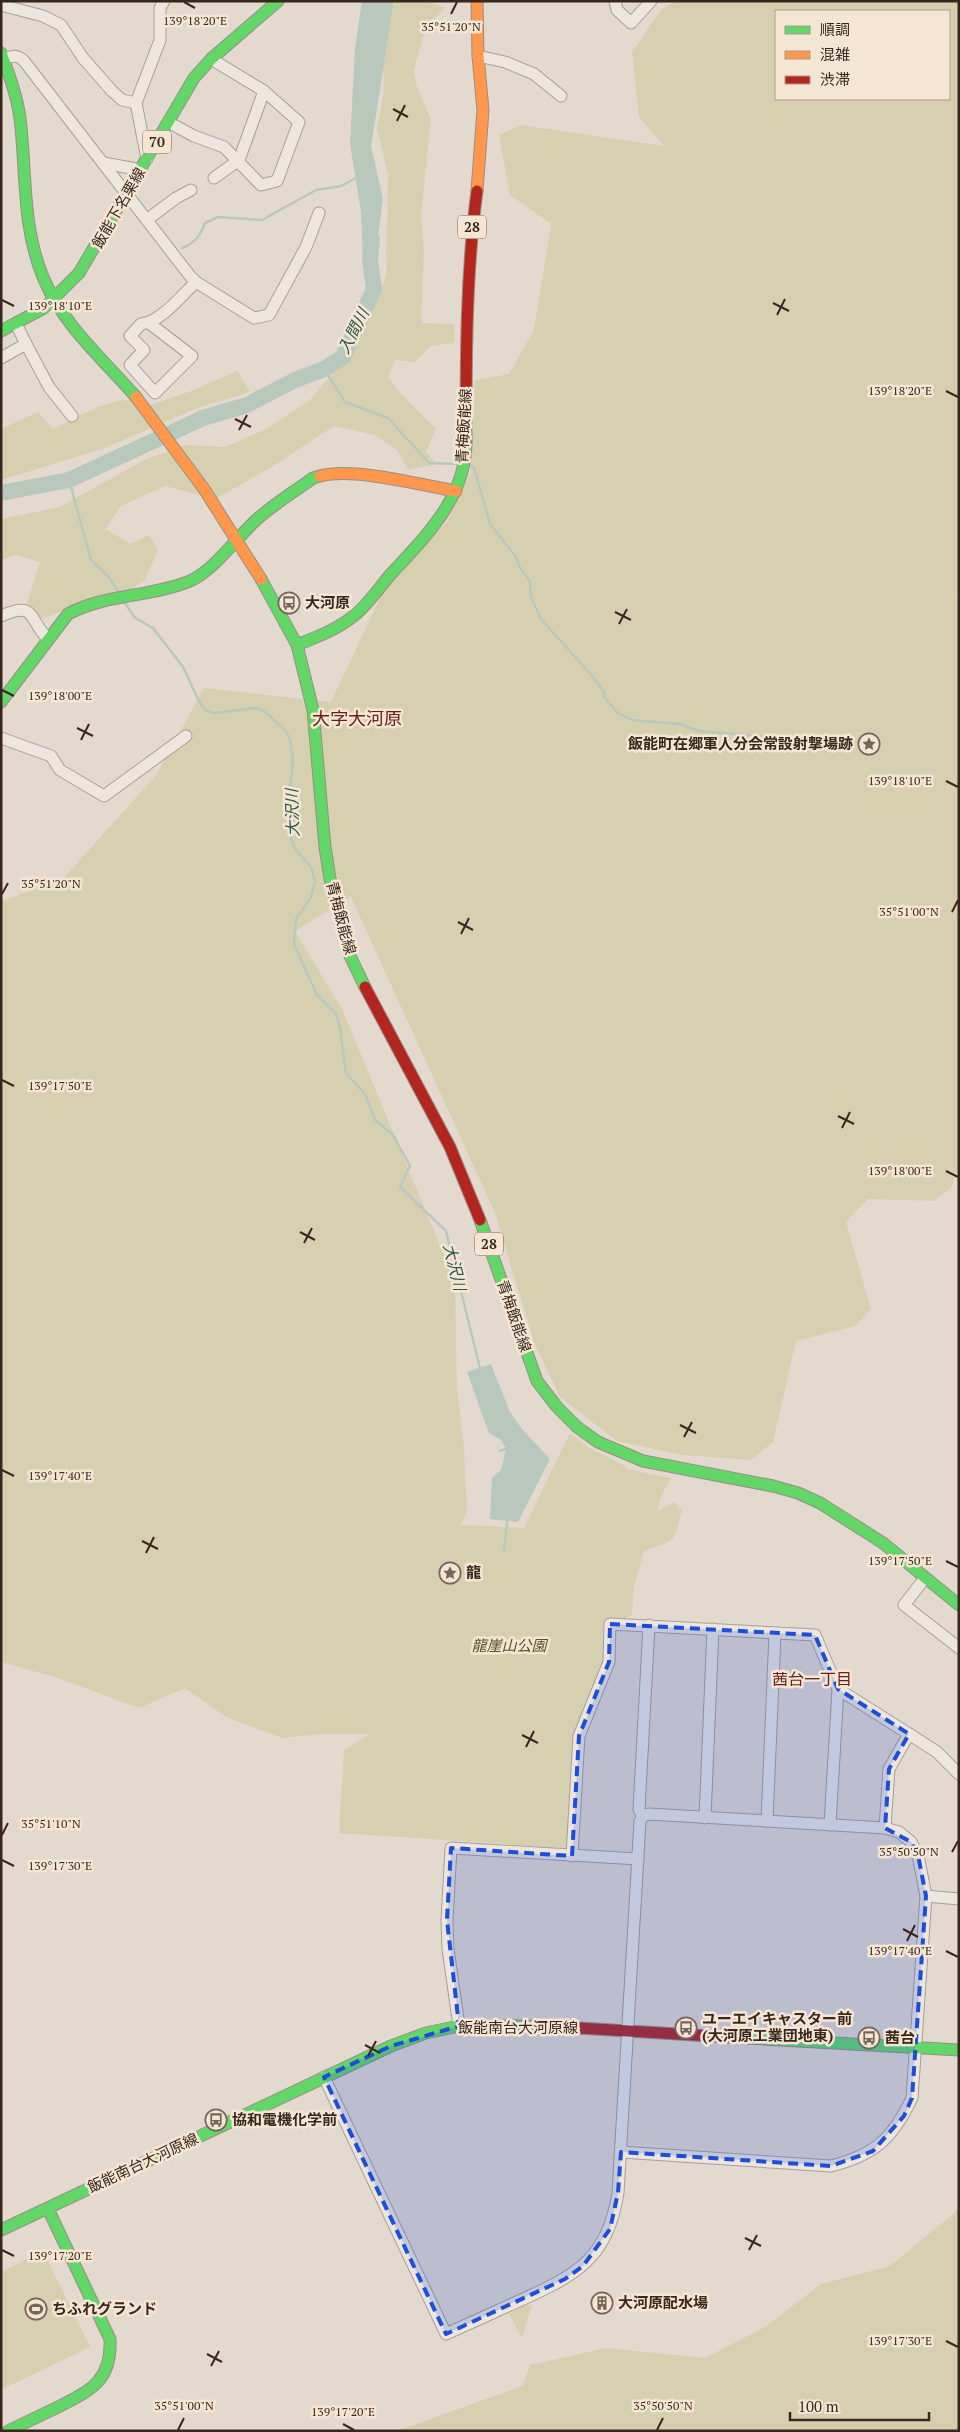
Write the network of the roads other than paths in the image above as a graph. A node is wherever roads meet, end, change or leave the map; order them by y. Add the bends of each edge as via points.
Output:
1 (164, 1) edge
2 (278, 1) edge
3 (477, 1) edge
4 (615, 1) edge
5 (650, 1) edge
6 (10, 5) edge
7 (2, 56) edge
8 (478, 56) junction
9 (210, 60) junction
10 (264, 91) junction
11 (561, 96) dead end
12 (136, 103) junction
13 (168, 122) junction
14 (147, 159) junction
15 (239, 160) junction
16 (104, 163) junction
17 (141, 170) junction
18 (214, 178) dead end
19 (191, 190) dead end
20 (127, 194) junction
21 (319, 213) dead end
22 (148, 219) junction
23 (196, 282) junction
24 (53, 299) junction
25 (149, 323) junction
26 (16, 324) junction
27 (3, 327) edge
28 (26, 344) junction
29 (1, 358) edge
30 (72, 416) dead end
31 (456, 491) junction
32 (237, 538) junction
33 (1, 616) edge
34 (48, 639) junction
35 (297, 645) junction
36 (1, 702) edge
37 (186, 736) dead end
38 (1, 738) edge
39 (925, 1578) junction
40 (959, 1605) edge
41 (649, 1625) junction
42 (712, 1629) junction
43 (776, 1633) junction
44 (959, 1648) edge
45 (838, 1689) junction
46 (909, 1734) junction
47 (959, 1774) edge
48 (643, 1816) junction
49 (705, 1818) junction
50 (767, 1821) junction
51 (830, 1825) junction
52 (885, 1828) junction
53 (572, 1856) junction
54 (638, 1859) junction
55 (926, 1896) junction
56 (959, 1899) edge
57 (459, 2026) junction
58 (628, 2032) junction
59 (914, 2048) junction
60 (959, 2050) edge
61 (324, 2077) junction
62 (621, 2152) junction
63 (48, 2209) junction
64 (1, 2230) edge
65 (8, 2431) edge

1 - 12 street via 160,8 160,40
2 - 9 street, 飯能下名栗線 / 70
3 - 8 street, 青梅飯能線 / 28
4 - 5 street via 617,10 631,23
6 - 12 street via 61,25 83,58 112,91 122,100
7 - 16 street via 20,56
7 - 24 street via 18,112 29,233 39,268
8 - 11 street via 505,62 534,74
8 - 31 street, 青梅飯能線 / 28 via 483,110 481,156 470,234 466,453
9 - 10 street
9 - 13 street, 飯能下名栗線 / 70 via 183,93
10 - 15 street
10 - 15 street via 299,122 277,181 262,185
12 - 14 street
13 - 14 street, 飯能下名栗線 / 70
13 - 15 street via 224,147
14 - 17 street, 飯能下名栗線 / 70
15 - 18 street
16 - 17 street
16 - 20 street
17 - 20 street, 飯能下名栗線 / 70
19 - 22 street
20 - 22 street
20 - 24 street, 飯能下名栗線 / 70 via 88,261
21 - 23 street via 306,247 269,315 254,318
22 - 23 street
23 - 25 street
24 - 26 street, 飯能下名栗線 / 70
24 - 32 street via 138,400
25 - 25 street via 141,324 130,336 144,350 130,365 155,393 192,356
26 - 27 street, 飯能下名栗線 / 70
26 - 28 street
28 - 29 street
28 - 30 street via 49,387
31 - 32 street via 350,473 332,473 313,478 283,498
31 - 35 street, 青梅飯能線 / 28 via 439,521 355,614 326,634
32 - 34 street via 192,580 146,595 74,610 60,621
32 - 35 street
33 - 34 street via 21,609 29,611 40,632
34 - 36 street
35 - 39 street, 青梅飯能線 / 28 via 313,710 330,878 350,956 472,1196 537,1381 576,1427 604,1446 641,1461 771,1485 797,1493 859,1526
37 - 38 street via 104,796 60,770 51,756
39 - 40 street, 青梅飯能線 / 28
39 - 44 street via 904,1605
41 - 42 street
41 - 48 street via 639,1810
41 - 53 street via 610,1624 609,1662 579,1736
42 - 43 street
42 - 49 street
43 - 45 street via 815,1635
43 - 50 street
45 - 46 street
45 - 51 street
46 - 47 street via 937,1752
46 - 52 street via 889,1769
48 - 49 street
48 - 54 street
49 - 50 street
50 - 51 street
51 - 52 street
52 - 55 street via 899,1832 918,1854
53 - 54 street
53 - 57 street via 451,1848 448,1949
54 - 58 street
55 - 56 street
55 - 59 street
57 - 58 street, 飯能南台大河原線 via 528,2025
57 - 61 street, 飯能南台大河原線 via 426,2033 391,2046
58 - 59 street, 飯能南台大河原線
58 - 62 street
59 - 60 street, 飯能南台大河原線
59 - 62 street via 912,2098 904,2116 889,2137 873,2151 854,2160 831,2166
61 - 62 street via 446,2334 565,2279 583,2266 598,2250 610,2229 618,2193
61 - 63 street, 飯能南台大河原線
63 - 64 street, 飯能南台大河原線
63 - 65 street via 110,2340 110,2362 99,2383 90,2391

